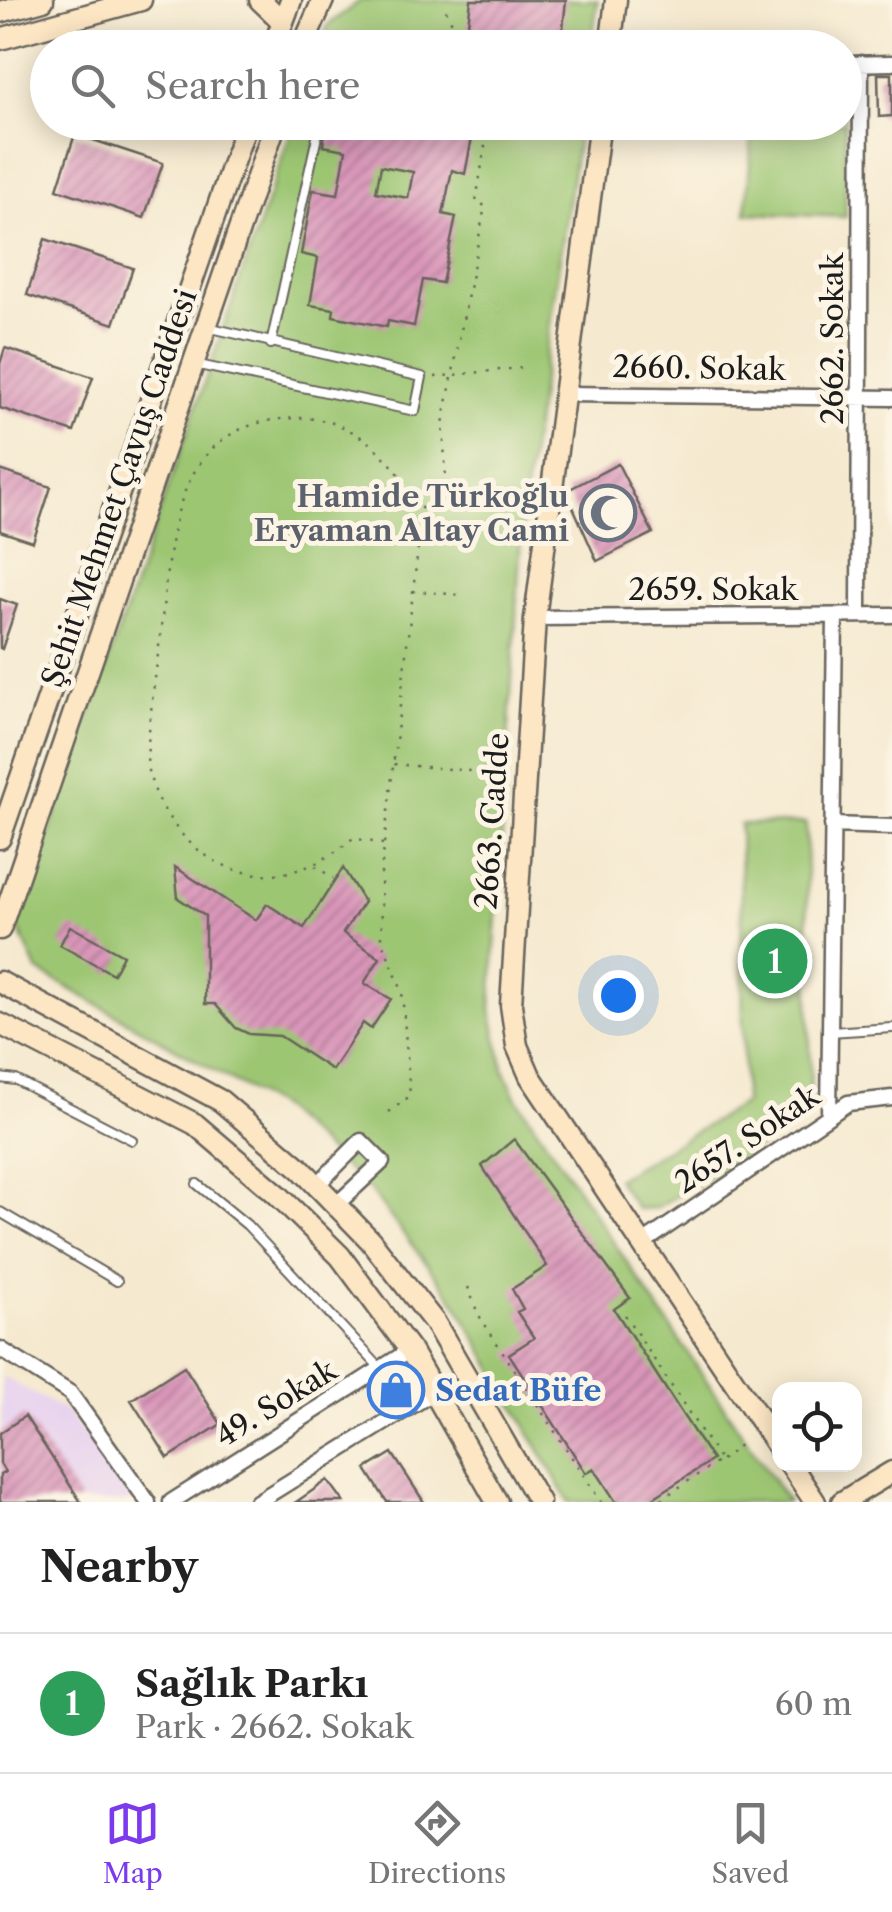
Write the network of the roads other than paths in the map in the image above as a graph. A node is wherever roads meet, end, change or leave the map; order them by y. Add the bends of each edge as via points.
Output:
1 (43, 0) edge
2 (141, 0) edge
3 (260, 0) edge
4 (291, 0) edge
5 (323, 0) edge
6 (616, 0) edge
7 (0, 12) edge
8 (282, 21) junction
9 (33, 30) edge
10 (279, 30) edge
11 (310, 30) edge
12 (612, 30) edge
13 (30, 31) edge
14 (0, 39) edge
15 (892, 62) edge
16 (862, 64) edge
17 (242, 140) edge
18 (270, 140) edge
19 (316, 140) edge
20 (598, 140) edge
21 (861, 140) edge
22 (206, 327) junction
23 (271, 344) junction
24 (194, 364) junction
25 (564, 394) junction
26 (860, 398) junction
27 (892, 398) edge
28 (859, 615) junction
29 (892, 615) edge
30 (835, 616) junction
31 (535, 618) junction
32 (832, 824) junction
33 (892, 827) edge
34 (0, 838) edge
35 (0, 929) edge
36 (0, 982) edge
37 (0, 1024) edge
38 (892, 1028) edge
39 (830, 1032) junction
40 (0, 1078) edge
41 (892, 1098) edge
42 (829, 1116) junction
43 (132, 1140) dead end
44 (197, 1184) dead end
45 (317, 1186) junction
46 (336, 1205) junction
47 (0, 1212) edge
48 (640, 1245) junction
49 (117, 1282) dead end
50 (0, 1349) edge
51 (410, 1350) junction
52 (381, 1369) junction
53 (466, 1374) junction
54 (434, 1392) junction
55 (772, 1438) edge
56 (795, 1472) edge
57 (892, 1472) edge
58 (148, 1502) edge
59 (172, 1502) edge
60 (257, 1502) edge
61 (497, 1502) edge
62 (540, 1502) edge
63 (816, 1502) edge
64 (842, 1502) edge

1 - 7 main road
2 - 9 main road
3 - 8 main road
4 - 8 main road
5 - 11 main road
6 - 12 main road
8 - 10 main road
13 - 14 main road
15 - 16 street
17 - 34 main road, Şehit Mehmet Çavuş Caddesi
18 - 22 main road, Şehit Mehmet Çavuş Caddesi
19 - 23 lane
20 - 25 main road, 2663. Cadde
21 - 26 street, 2662. Sokak
22 - 23 lane
22 - 24 main road, Şehit Mehmet Çavuş Caddesi
23 - 24 lane via 422,377 415,410
24 - 35 main road, Şehit Mehmet Çavuş Caddesi
25 - 26 street, 2660. Sokak
25 - 31 main road, 2663. Cadde
26 - 27 street, 2660. Sokak
26 - 28 street, 2662. Sokak
28 - 29 street, 2659. Sokak
28 - 30 street, 2659. Sokak
30 - 31 street, 2659. Sokak
30 - 32 street
31 - 48 main road, 2663. Cadde via 511,1006 516,1046
32 - 33 street
32 - 39 street
36 - 45 main road via 221,1101
37 - 51 main road via 195,1124 340,1256
38 - 39 lane
39 - 42 street
40 - 43 lane
41 - 42 street, 2657. Sokak via 848,1102
42 - 48 street, 2657. Sokak
44 - 52 lane via 247,1225
45 - 46 main road
45 - 46 street via 361,1141 382,1162
46 - 53 main road via 435,1322
47 - 49 lane
48 - 55 main road, 2663. Cadde
50 - 58 street via 70,1393
51 - 52 street, 49. Sokak
51 - 54 main road
52 - 59 street, 49. Sokak
53 - 54 main road
53 - 62 main road
54 - 60 street
54 - 61 main road
56 - 63 main road
57 - 64 main road

